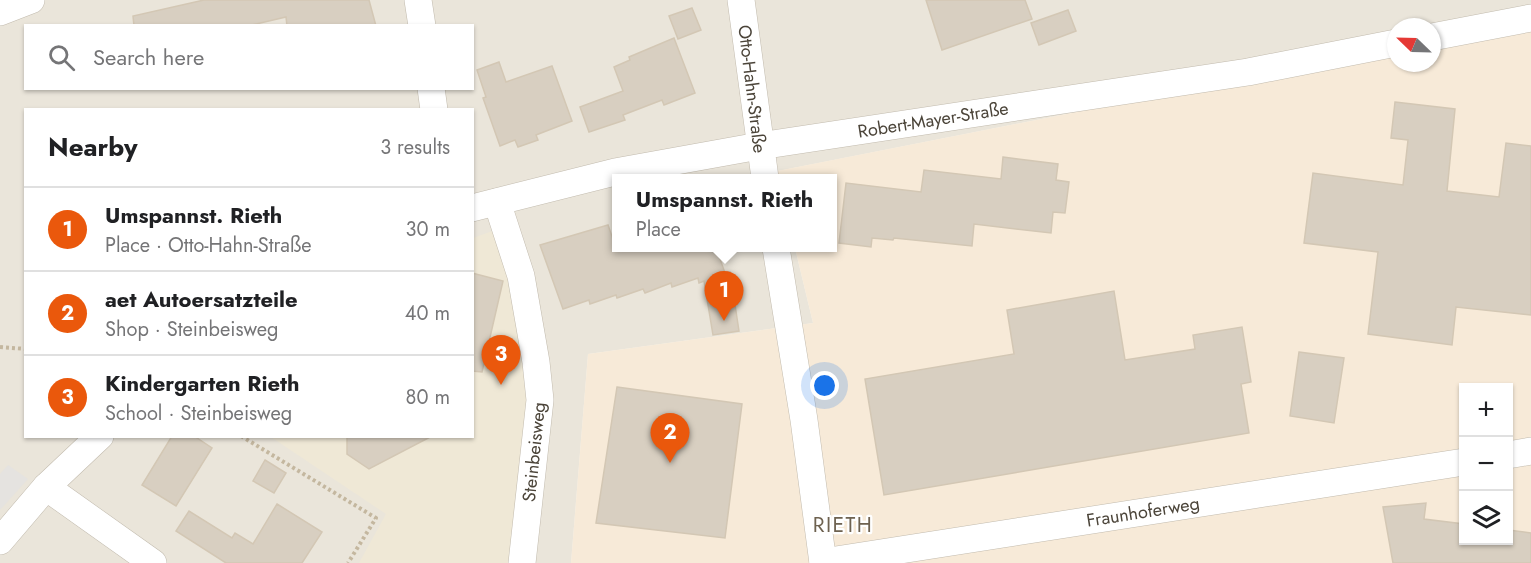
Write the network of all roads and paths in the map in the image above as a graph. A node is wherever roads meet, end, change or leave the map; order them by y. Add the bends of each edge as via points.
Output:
1 (31, 0) edge
2 (418, 0) edge
3 (741, 0) edge
4 (0, 12) edge
5 (1531, 18) edge
6 (422, 24) edge
7 (1441, 35) edge
8 (1387, 46) edge
9 (431, 90) edge
10 (434, 108) edge
11 (759, 146) junction
12 (764, 174) edge
13 (485, 205) edge
14 (777, 252) edge
15 (0, 347) edge
16 (24, 349) edge
17 (98, 438) edge
18 (246, 438) edge
19 (1531, 451) edge
20 (1513, 453) edge
21 (1459, 463) edge
22 (46, 487) junction
23 (0, 541) edge
24 (823, 562) edge
25 (153, 563) edge
26 (348, 563) edge
27 (522, 563) edge

1 - 4 street
2 - 6 street
3 - 11 street, Otto-Hahn-Straße
5 - 7 street
8 - 11 street, Robert-Mayer-Straße via 1248,72
9 - 10 street
11 - 12 street, Otto-Hahn-Straße
11 - 13 street, Robert-Mayer-Straße via 615,172
13 - 27 street, Steinbeisweg via 521,276 540,400
14 - 24 street
15 - 16 path
17 - 22 street
18 - 26 path via 376,518
19 - 20 street
21 - 24 street, Fraunhoferweg
22 - 23 street
22 - 25 street

